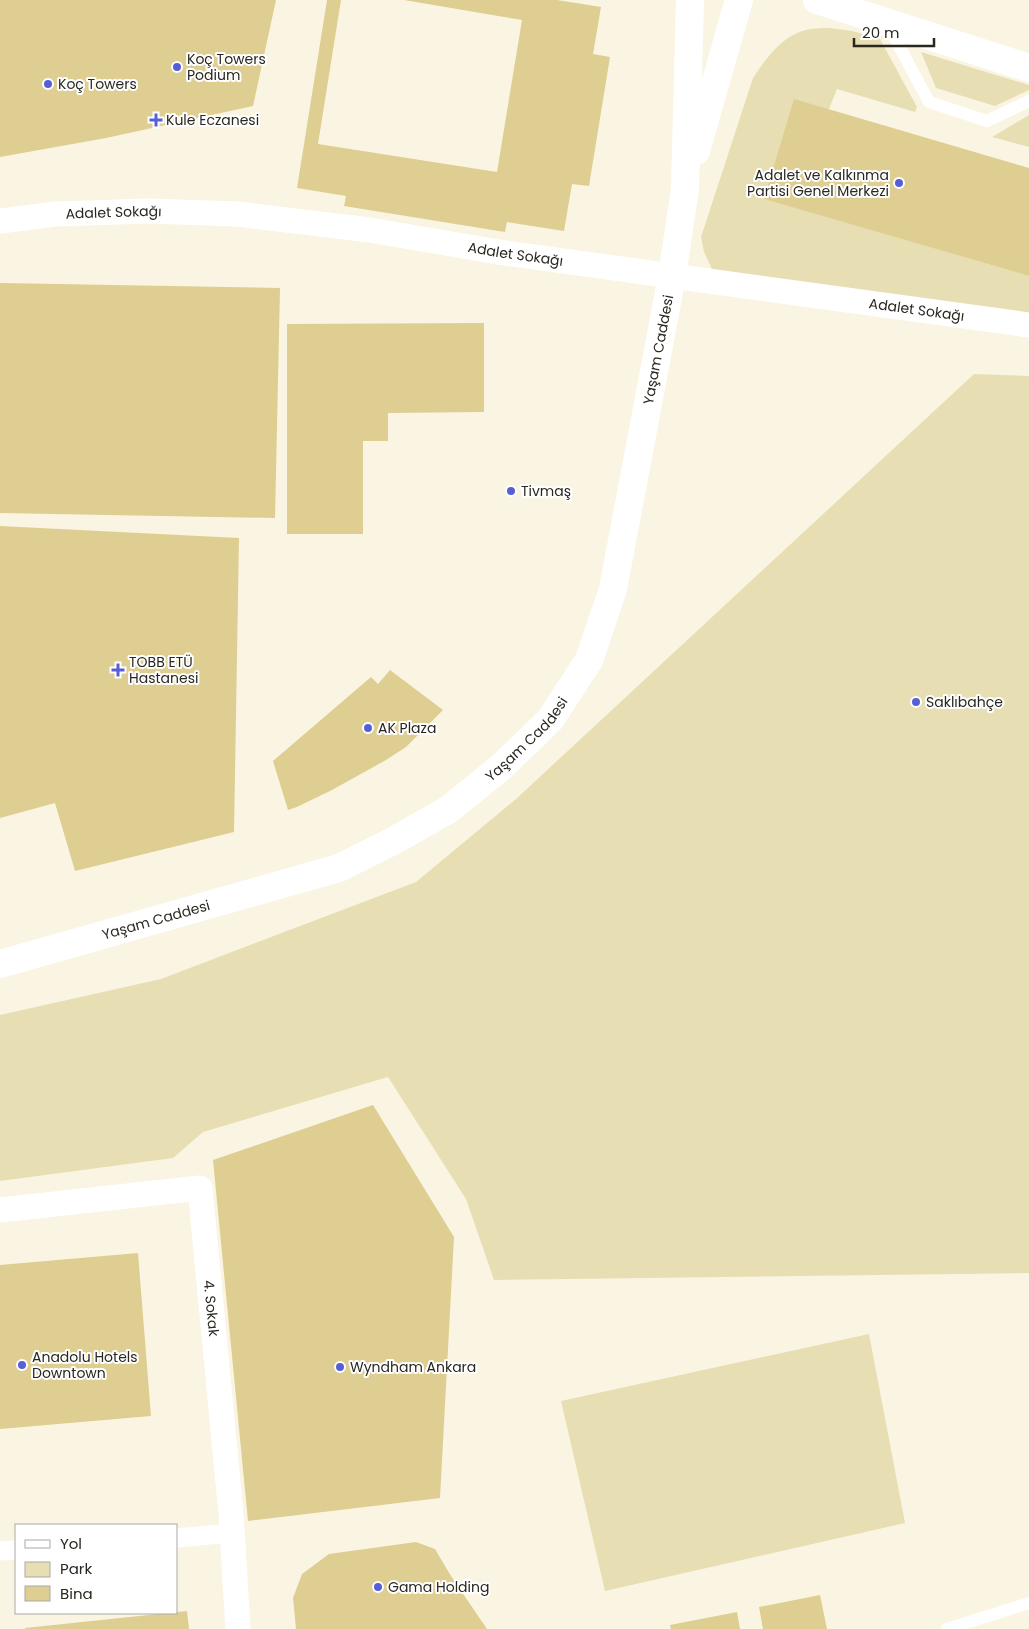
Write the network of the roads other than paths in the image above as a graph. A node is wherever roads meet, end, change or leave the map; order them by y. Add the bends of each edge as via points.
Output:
1 (690, 0) edge
2 (739, 0) edge
3 (816, 0) edge
4 (887, 22) junction
5 (1029, 68) edge
6 (1029, 101) edge
7 (685, 189) junction
8 (0, 221) edge
9 (672, 276) junction
10 (1029, 325) edge
11 (0, 964) edge
12 (0, 1210) edge
13 (232, 1533) junction
14 (178, 1538) edge
15 (15, 1550) edge
16 (0, 1551) edge
17 (1029, 1603) edge
18 (238, 1629) edge
19 (947, 1629) edge

1 - 7 street, Yaşam Caddesi
2 - 7 street, Yaşam Caddesi
3 - 4 street
4 - 5 street
4 - 6 lane via 929,102 987,121
7 - 9 street, Yaşam Caddesi
8 - 9 street, Adalet Sokağı via 56,214 148,211 237,214 370,230
9 - 10 street, Adalet Sokağı
9 - 11 street, Yaşam Caddesi via 614,589 588,660 550,720 500,768 448,810 339,868
12 - 13 street, 4. Sokak via 200,1188
13 - 14 street
13 - 18 street, 4. Sokak
15 - 16 street
17 - 19 lane

